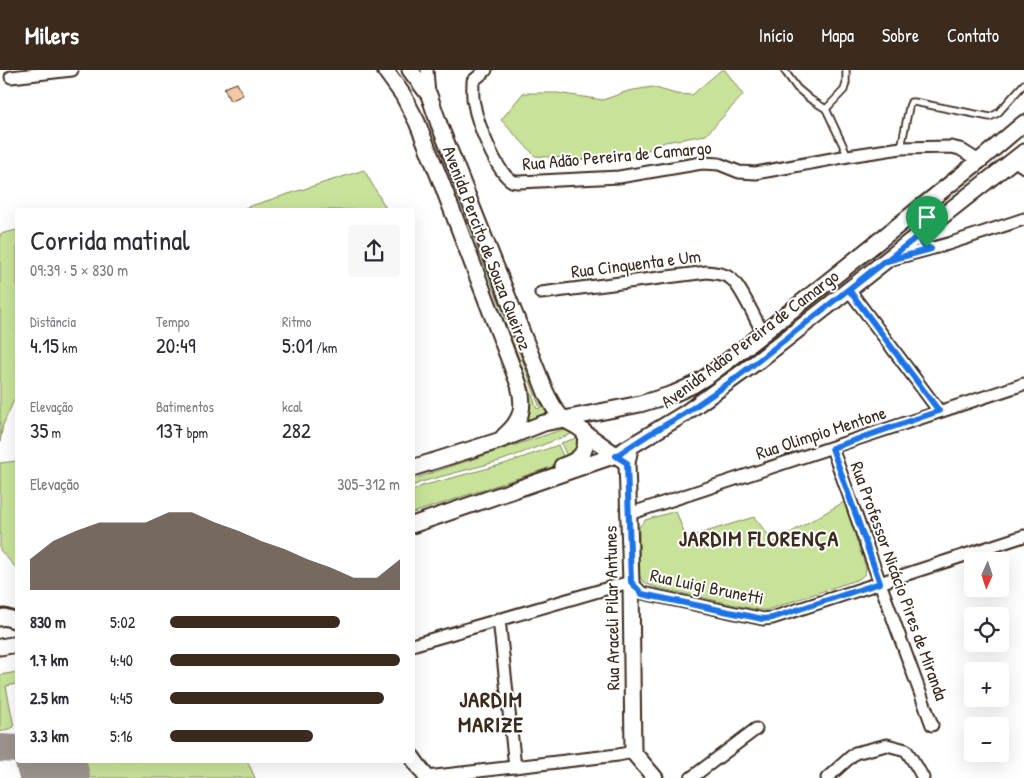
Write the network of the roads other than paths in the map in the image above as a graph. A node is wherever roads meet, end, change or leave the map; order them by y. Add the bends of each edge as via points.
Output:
1 (72, 70) edge
2 (385, 70) edge
3 (410, 70) edge
4 (427, 70) edge
5 (486, 70) edge
6 (784, 70) edge
7 (846, 70) edge
8 (11, 77) dead end
9 (1024, 84) edge
10 (429, 95) junction
11 (826, 108) junction
12 (1024, 123) edge
13 (901, 148) junction
14 (848, 156) junction
15 (1021, 160) edge
16 (979, 161) junction
17 (1024, 219) edge
18 (923, 232) junction
19 (931, 249) junction
20 (883, 262) junction
21 (849, 290) junction
22 (541, 293) dead end
23 (763, 333) junction
24 (1024, 384) edge
25 (548, 397) junction
26 (939, 411) junction
27 (588, 414) junction
28 (564, 419) junction
29 (585, 433) junction
30 (498, 441) junction
31 (832, 448) junction
32 (621, 459) junction
33 (415, 467) edge
34 (629, 514) junction
35 (415, 516) edge
36 (415, 524) edge
37 (1024, 536) edge
38 (631, 582) junction
39 (880, 583) junction
40 (0, 618) edge
41 (499, 619) junction
42 (15, 621) edge
43 (15, 623) edge
44 (0, 628) edge
45 (15, 644) edge
46 (415, 644) edge
47 (0, 647) edge
48 (932, 725) dead end
49 (756, 729) dead end
50 (633, 752) junction
51 (415, 761) edge
52 (515, 767) junction
53 (427, 778) edge
54 (655, 778) edge
55 (691, 778) edge
56 (827, 778) edge
57 (923, 778) edge

1 - 8 street
2 - 30 main road, Avenida Percito de Souza Queiroz via 417,122 519,385 522,396 519,420
3 - 10 main road, Avenida Percito de Souza Queiroz
4 - 10 street
5 - 14 street, Rua Adão Pereira de Camargo via 473,81 473,102 481,129 498,165 513,182 619,177 702,163 756,173
6 - 11 lane via 797,88
7 - 11 lane via 844,90
9 - 13 lane via 998,113 990,117 911,102
10 - 25 main road, Avenida Percito de Souza Queiroz
11 - 14 lane
12 - 16 main road, Avenida Adão Pereira de Camargo
13 - 14 street, Rua Adão Pereira de Camargo
13 - 16 street, Rua Adão Pereira de Camargo via 951,147
15 - 18 main road, Avenida Adão Pereira de Camargo
16 - 23 main road, Avenida Adão Pereira de Camargo
17 - 19 street
18 - 19 street via 920,241
18 - 20 main road, Avenida Adão Pereira de Camargo
19 - 20 street
20 - 21 main road, Avenida Adão Pereira de Camargo
21 - 26 street
21 - 32 main road, Avenida Adão Pereira de Camargo via 729,383 634,444
22 - 23 street, Rua Cinquenta e Um via 719,273 730,278 738,288
23 - 27 main road, Avenida Adão Pereira de Camargo via 709,375 673,394
24 - 26 street, Rua Olimpio Mentone
25 - 27 main road via 566,409
25 - 28 main road, Avenida Percito de Souza Queiroz
26 - 31 street, Rua Olimpio Mentone
27 - 28 main road, Avenida Adão Pereira de Camargo
28 - 29 main road
28 - 30 main road, Avenida Adão Pereira de Camargo via 544,423
29 - 32 main road
29 - 35 main road via 586,446 575,461
30 - 33 main road, Avenida Adão Pereira de Camargo
31 - 34 street, Rua Olimpio Mentone
31 - 39 street, Rua Professor Nicácio Pires de Miranda
32 - 34 main road, Rua Araceli Pilar Antunes
32 - 36 main road, Avenida Adão Pereira de Camargo
34 - 38 main road, Rua Araceli Pilar Antunes
37 - 39 street, Rua Luigi Brunetti
38 - 39 street, Rua Luigi Brunetti via 642,594 763,619
38 - 41 street, Rua Luigi Brunetti
38 - 50 main road, Rua Araceli Pilar Antunes
39 - 48 street, Rua Professor Nicácio Pires de Miranda
40 - 42 main road
41 - 46 street, Rua Luigi Brunetti
41 - 52 street
43 - 44 main road
45 - 47 main road
49 - 55 street
50 - 52 street
50 - 54 main road
51 - 53 main road
52 - 53 street
56 - 57 street via 855,753 887,745 906,750

